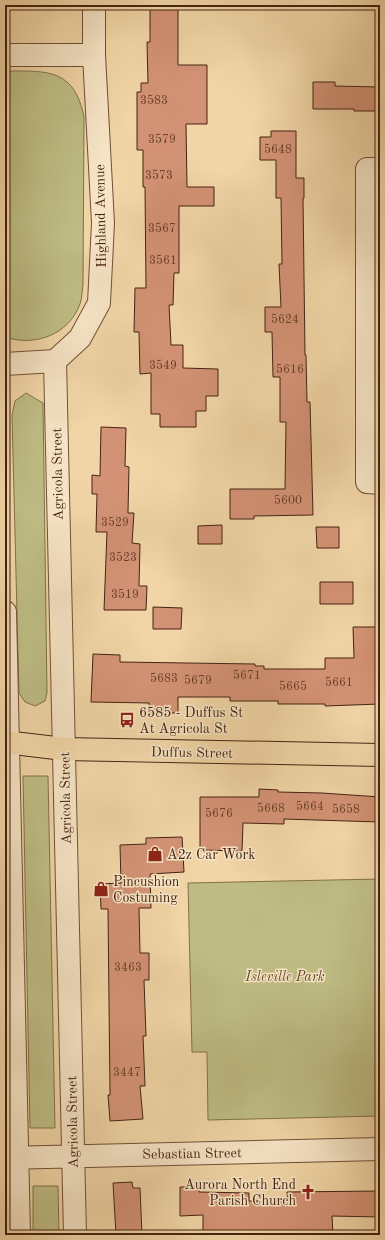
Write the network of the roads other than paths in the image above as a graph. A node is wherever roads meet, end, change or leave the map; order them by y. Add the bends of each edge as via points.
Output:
1 (94, 5) edge
2 (5, 55) edge
3 (94, 55) junction
4 (380, 169) edge
5 (55, 361) junction
6 (5, 364) edge
7 (380, 483) edge
8 (5, 612) edge
9 (7, 742) edge
10 (64, 749) junction
11 (380, 755) edge
12 (380, 1149) edge
13 (73, 1156) junction
14 (12, 1158) edge
15 (20, 1235) edge
16 (75, 1235) edge

1 - 3 street, Highland Avenue
2 - 3 street
3 - 5 street, Highland Avenue via 103,223 99,303 80,338
4 - 7 street via 367,169 367,482
5 - 6 street
5 - 10 street, Agricola Street
8 - 9 street
9 - 10 main road, Duffus Street
9 - 14 street
10 - 11 main road, Duffus Street
10 - 13 street, Agricola Street
12 - 13 street, Sebastian Street
13 - 14 street, Sebastian Street
13 - 16 street, Agricola Street
14 - 15 street

